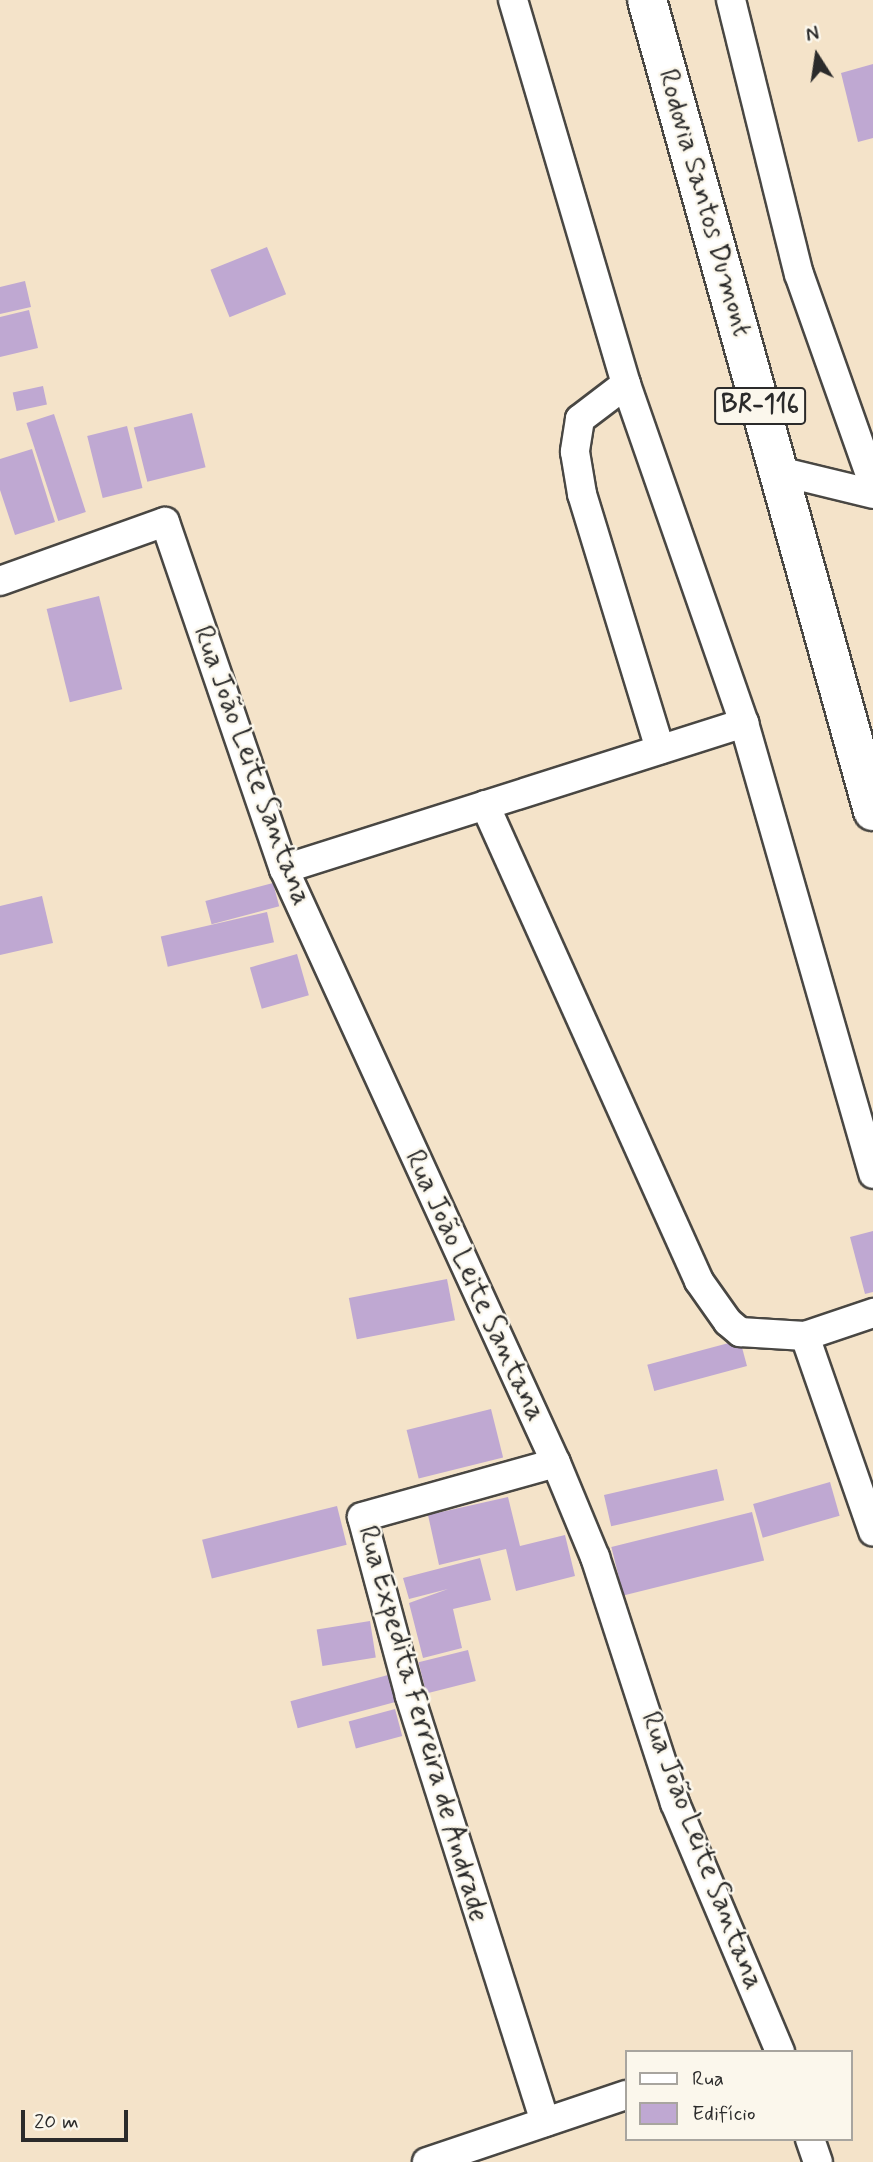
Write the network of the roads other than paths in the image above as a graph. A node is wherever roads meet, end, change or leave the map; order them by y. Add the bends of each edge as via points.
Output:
1 (513, 0) edge
2 (647, 0) edge
3 (731, 0) edge
4 (626, 384) junction
5 (779, 471) junction
6 (873, 483) edge
7 (873, 495) edge
8 (0, 581) edge
9 (744, 723) junction
10 (660, 748) junction
11 (485, 805) junction
12 (873, 811) edge
13 (284, 869) junction
14 (873, 1174) edge
15 (873, 1313) edge
16 (805, 1336) junction
17 (556, 1463) junction
18 (872, 1518) edge
19 (772, 2049) edge
20 (624, 2096) edge
21 (544, 2122) junction
22 (811, 2141) edge
23 (427, 2162) edge
24 (818, 2162) edge

1 - 4 street
2 - 5 highway, Rodovia Santos Dumont / BR-116
3 - 6 street via 799,274
4 - 9 street
4 - 10 street via 580,419 575,452 582,494
5 - 7 street
5 - 12 highway, Rodovia Santos Dumont / BR-116
8 - 13 street, Rua João Leite Santana via 165,522
9 - 10 street
9 - 14 street
10 - 11 street
11 - 13 street
11 - 16 street via 699,1281 740,1332
13 - 17 street, Rua João Leite Santana
15 - 16 street
16 - 18 street
17 - 19 street, Rua João Leite Santana via 595,1557 676,1803
17 - 21 street, Rua Expedita Ferreira de Andrade via 362,1517 425,1746
20 - 21 street
21 - 23 street
22 - 24 street

